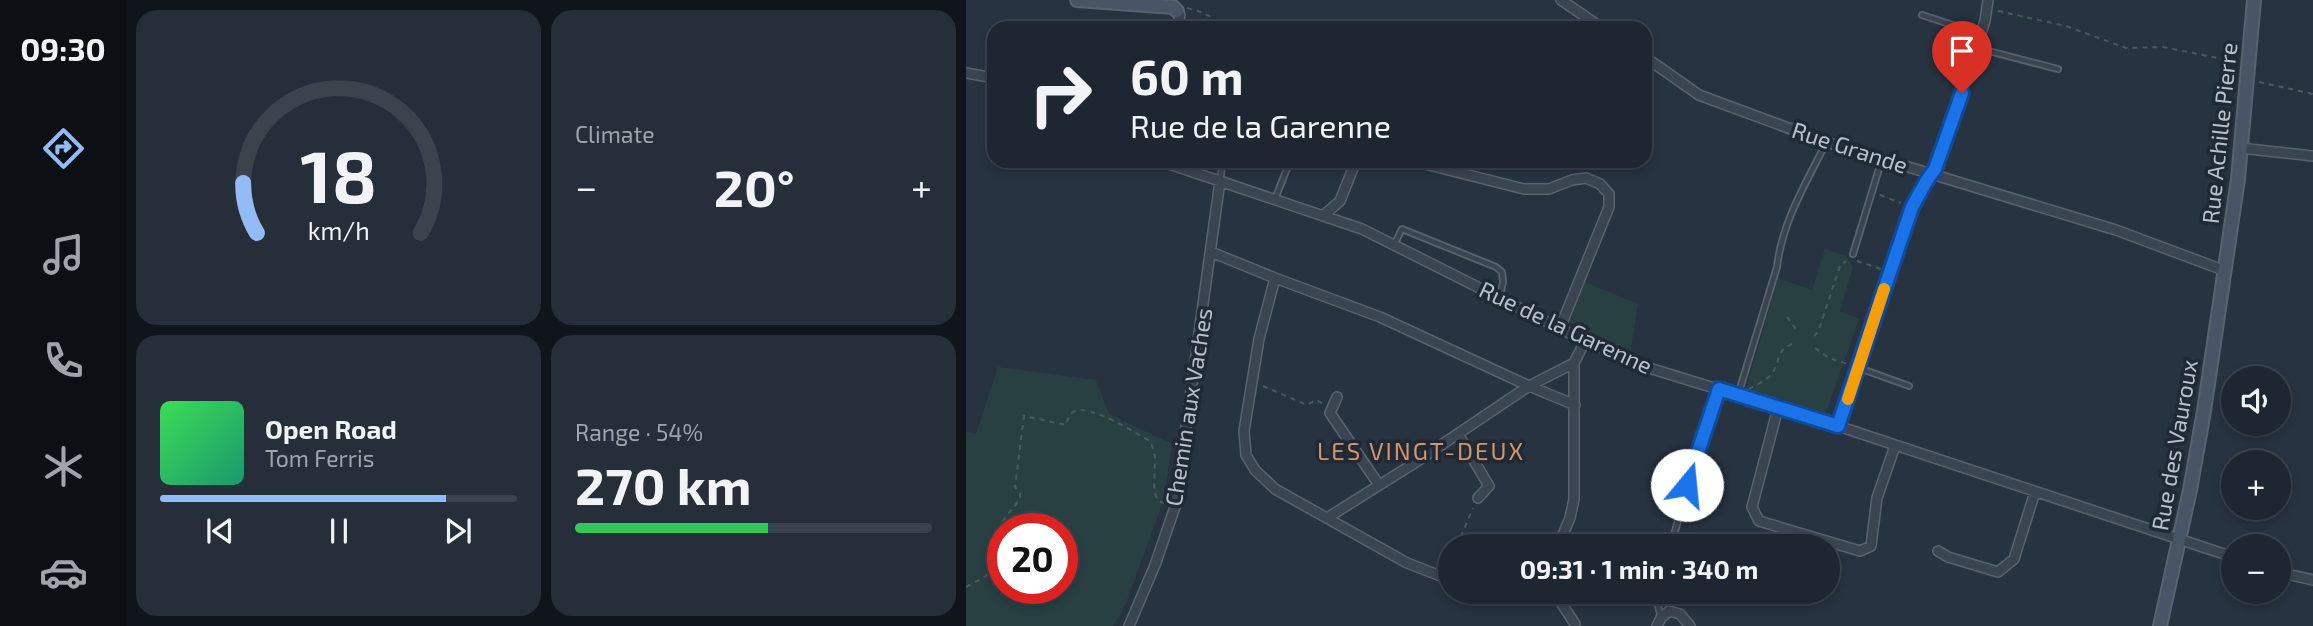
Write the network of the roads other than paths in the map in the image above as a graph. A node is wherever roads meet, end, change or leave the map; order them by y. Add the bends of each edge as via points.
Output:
1 (1077, 0) edge
2 (1560, 0) edge
3 (2254, 0) edge
4 (1987, 4) edge
5 (1176, 6) edge
6 (1922, 15) dead end
7 (1592, 21) edge
8 (1980, 34) junction
9 (1976, 48) junction
10 (1652, 63) edge
11 (2058, 69) dead end
12 (966, 73) edge
13 (987, 77) edge
14 (1826, 142) junction
15 (2241, 149) junction
16 (2313, 156) edge
17 (1882, 159) junction
18 (1181, 168) edge
19 (1222, 168) edge
20 (1287, 168) edge
21 (1353, 168) edge
22 (1441, 168) edge
23 (1931, 174) junction
24 (1220, 181) junction
25 (1275, 200) junction
26 (1340, 201) junction
27 (1324, 215) junction
28 (1345, 223) junction
29 (1394, 245) junction
30 (1211, 252) junction
31 (1853, 254) dead end
32 (2223, 270) junction
33 (1275, 278) junction
34 (1499, 297) junction
35 (1560, 328) junction
36 (1586, 341) junction
37 (1574, 363) junction
38 (1859, 368) junction
39 (1529, 386) junction
40 (1909, 386) dead end
41 (1719, 389) junction
42 (1738, 395) junction
43 (1337, 397) dead end
44 (1575, 405) junction
45 (1778, 408) junction
46 (1838, 426) junction
47 (1458, 434) junction
48 (1895, 446) junction
49 (1379, 485) junction
50 (2035, 492) junction
51 (1478, 498) road end
52 (1327, 518) junction
53 (1563, 534) edge
54 (1674, 534) edge
55 (2179, 538) junction
56 (1938, 551) dead end
57 (2221, 553) edge
58 (1438, 575) edge
59 (2291, 575) edge
60 (2313, 580) edge
61 (1562, 604) edge
62 (1657, 604) edge
63 (1659, 622) edge
64 (1575, 624) dead end
65 (1129, 626) edge
66 (1690, 626) edge
67 (2160, 626) edge

1 - 5 street
2 - 7 street
3 - 15 street, Rue Achille Pierre
4 - 8 street
6 - 8 lane
8 - 9 street
9 - 11 lane
9 - 23 street
10 - 14 street, Rue Grande via 1699,94
12 - 13 street
14 - 17 street, Rue Grande
14 - 42 lane via 1786,225
15 - 16 street
15 - 32 street, Rue Achille Pierre
17 - 23 street, Rue Grande
17 - 31 lane
18 - 24 street, Rue de la Garenne
19 - 24 lane
20 - 25 lane
21 - 26 street
22 - 35 street via 1524,189 1549,189 1586,178 1609,194 1609,206
23 - 32 street, Rue Grande via 2116,230
23 - 38 street via 1912,207
24 - 25 street, Rue de la Garenne
24 - 30 street, Chemin aux Vaches
25 - 27 street, Rue de la Garenne
26 - 27 street
26 - 28 street
27 - 28 street, Rue de la Garenne
28 - 29 street, Rue de la Garenne
29 - 34 street, Rue de la Garenne
29 - 34 lane via 1402,229 1496,268 1502,272
30 - 33 street
30 - 65 street, Chemin aux Vaches via 1175,507
32 - 55 street, Rue des Vauroux via 2204,411
33 - 39 street via 1380,317
33 - 52 street via 1252,381 1244,431 1246,455 1275,489
34 - 35 street, Rue de la Garenne
35 - 36 street, Rue de la Garenne
36 - 37 street
36 - 41 street, Rue de la Garenne via 1646,367
37 - 39 street
37 - 44 street
38 - 40 lane
38 - 46 street
39 - 44 street
39 - 47 street
41 - 42 street, Rue de la Garenne
41 - 54 lane
42 - 45 street, Rue de la Garenne
43 - 49 street via 1330,413
44 - 53 street via 1574,499
45 - 46 street, Rue de la Garenne
45 - 48 street via 1752,507 1759,522 1860,551 1871,546 1877,498
46 - 48 street, Rue de la Garenne
47 - 49 street
47 - 51 street via 1489,486
48 - 50 street, Rue de la Garenne
49 - 52 street
50 - 55 street, Rue de la Garenne
50 - 56 street via 2014,559 1998,572
52 - 58 street via 1407,563
55 - 57 street, Rue de la Garenne
55 - 67 street, Rue des Vauroux
59 - 60 street
61 - 64 street
62 - 63 lane
63 - 66 street via 1669,611 1680,614

